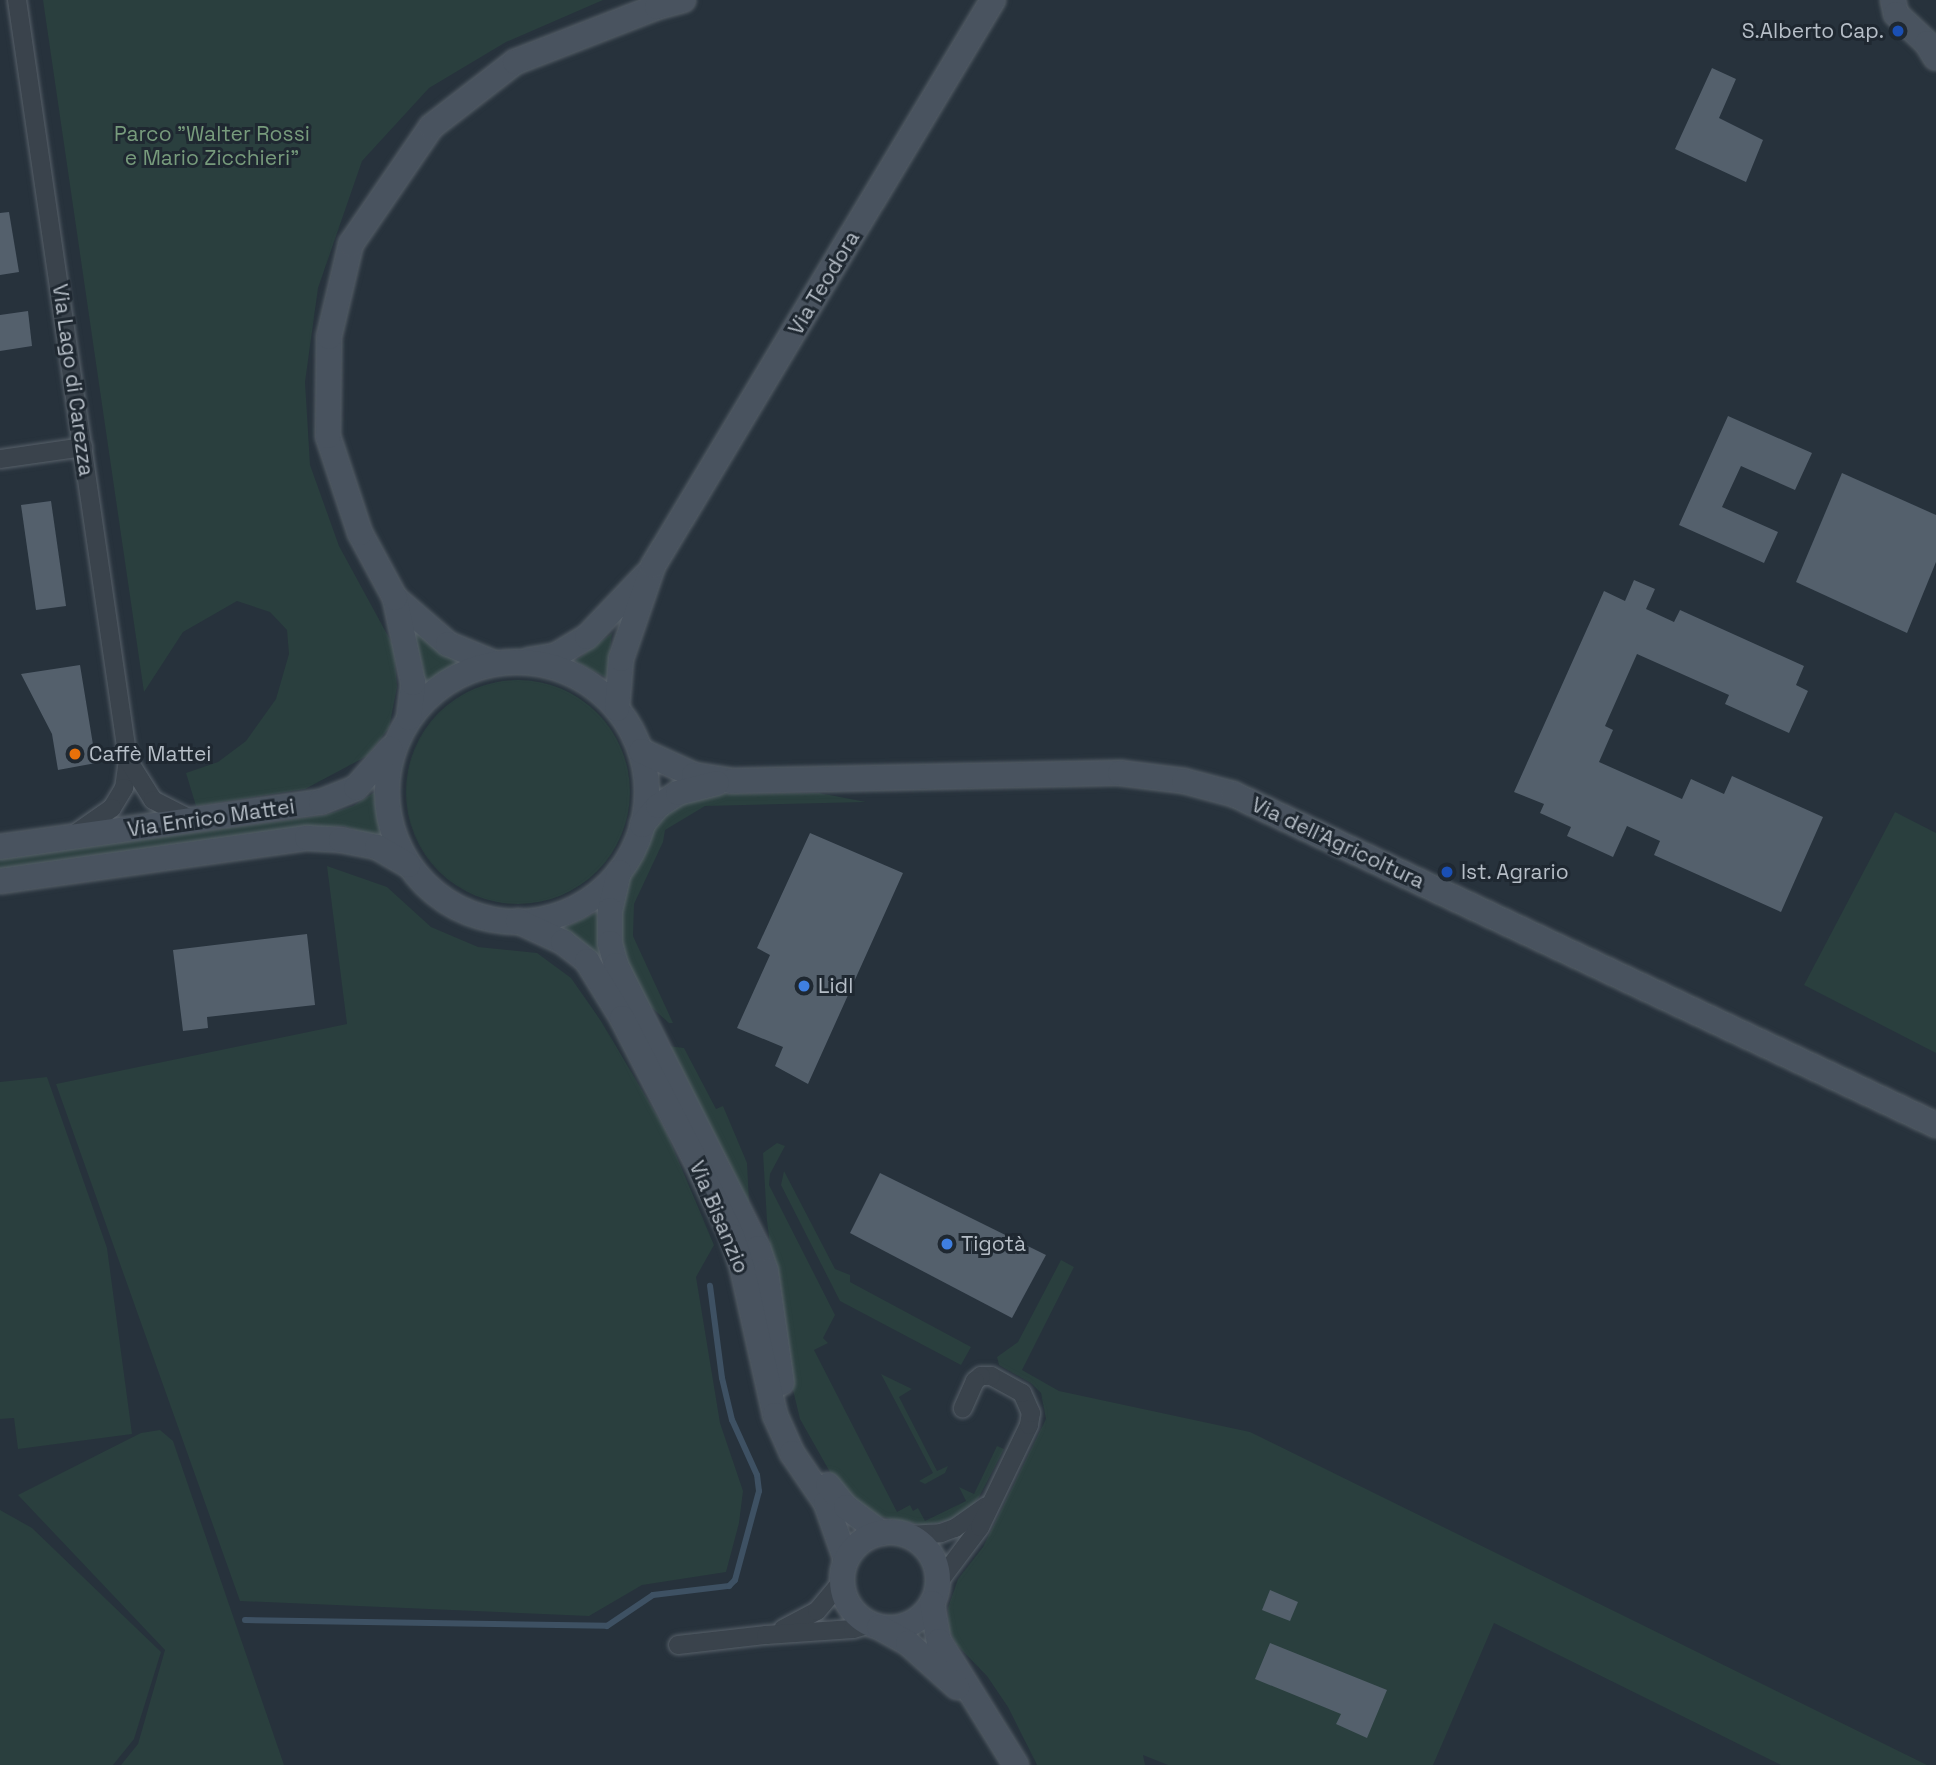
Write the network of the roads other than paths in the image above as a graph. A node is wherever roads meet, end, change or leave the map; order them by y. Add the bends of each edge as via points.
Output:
1 (17, 0) edge
2 (683, 0) edge
3 (993, 0) edge
4 (1892, 0) edge
5 (1933, 49) edge
6 (83, 447) junction
7 (0, 459) edge
8 (653, 566) junction
9 (395, 598) junction
10 (522, 662) junction
11 (494, 663) junction
12 (617, 709) junction
13 (409, 718) junction
14 (397, 740) junction
15 (640, 751) junction
16 (128, 760) junction
17 (732, 780) junction
18 (192, 820) junction
19 (642, 825) junction
20 (70, 837) junction
21 (0, 847) edge
22 (408, 865) junction
23 (619, 872) junction
24 (0, 881) edge
25 (517, 921) junction
26 (1936, 1125) edge
27 (963, 1408) dead end
28 (991, 1501) junction
29 (881, 1533) junction
30 (907, 1535) junction
31 (844, 1571) junction
32 (935, 1593) junction
33 (874, 1625) junction
34 (766, 1635) junction
35 (678, 1645) dead end
36 (981, 1709) junction
37 (1016, 1765) edge

1 - 6 street, Via Lago di Carezza
2 - 9 main road via 515,62 431,127 351,244 329,337 328,436 360,533
3 - 8 main road, Via Teodora
4 - 5 main road via 1896,14
6 - 7 street
6 - 16 street, Via Lago di Carezza
8 - 10 main road, Via Teodora via 587,637 555,656
8 - 12 main road, Via Teodora via 621,659
9 - 11 main road via 448,644
9 - 13 main road via 413,683
10 - 11 main road
10 - 12 main road via 575,675
11 - 13 main road via 432,692
12 - 15 main road
13 - 14 main road
14 - 18 main road, Via Enrico Mattei via 356,788 321,802
14 - 22 main road via 386,782 390,825
15 - 17 main road, Via dell'Agricoltura via 694,775
15 - 19 main road via 646,782
16 - 18 street, Via Lago di Carezza via 153,800
16 - 20 street, Via Lago di Carezza via 124,788 112,808
17 - 19 main road, Via dell'Agricoltura via 678,793 658,806
17 - 26 main road, Via dell'Agricoltura via 1120,773 1184,781 1233,794
18 - 20 main road, Via Enrico Mattei
19 - 23 main road
20 - 21 main road, Via Enrico Mattei
22 - 24 main road, Via Enrico Mattei via 377,847 307,838
22 - 25 main road via 434,892 466,912
23 - 25 main road via 597,894 571,910
23 - 29 main road, Via Bisanzio via 610,910 610,943 616,965 758,1248 791,1419 820,1474 846,1507
25 - 31 main road, Via Bisanzio via 563,942 587,961 685,1139 732,1236 752,1301 775,1415 792,1453 826,1503
27 - 28 street via 981,1376 1007,1383 1023,1393 1029,1405 1029,1425
28 - 30 street via 955,1528
28 - 32 street via 980,1527
29 - 30 main road
29 - 31 main road via 854,1548
30 - 32 main road via 930,1554 936,1568
31 - 33 main road via 850,1608
31 - 34 street via 806,1619
32 - 33 main road via 922,1615 909,1624 894,1628
32 - 36 main road via 939,1641
33 - 34 street
33 - 36 main road via 908,1643
34 - 35 street
36 - 37 main road

